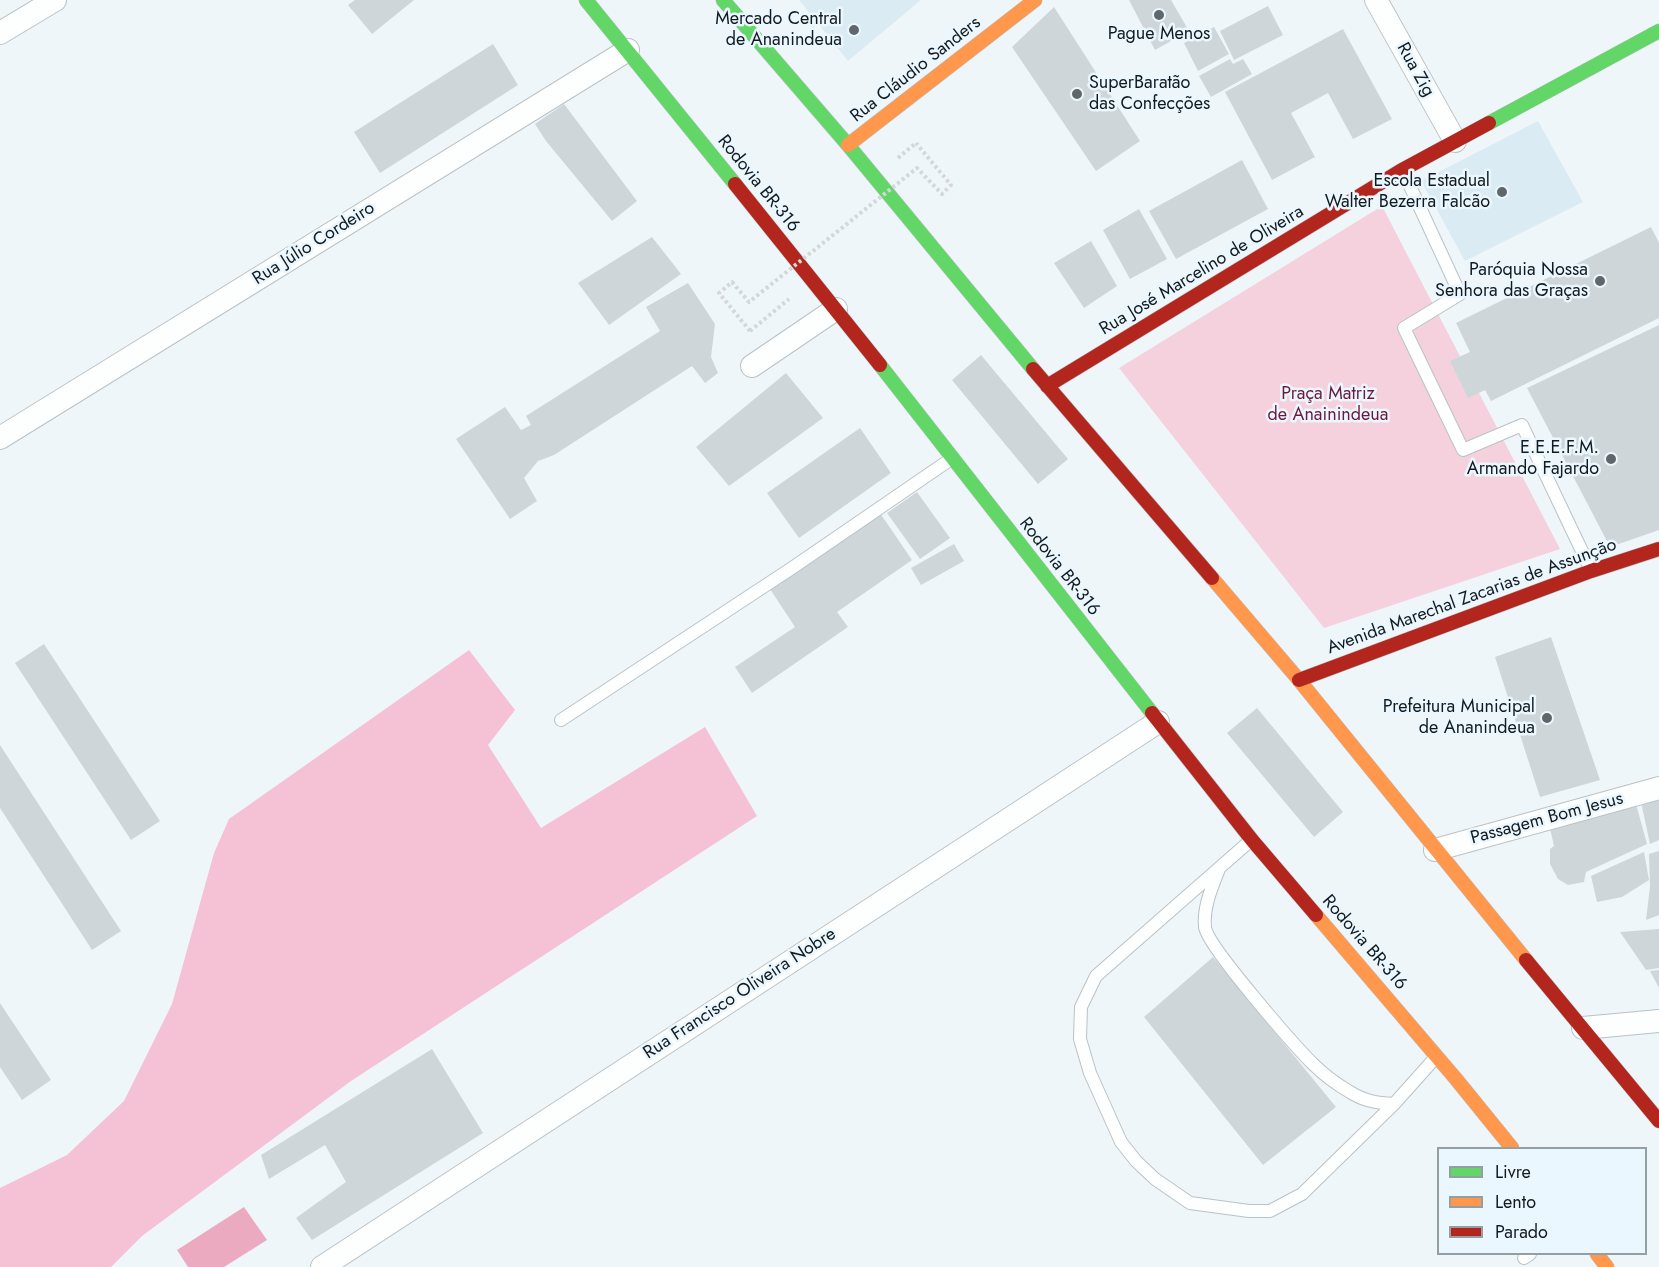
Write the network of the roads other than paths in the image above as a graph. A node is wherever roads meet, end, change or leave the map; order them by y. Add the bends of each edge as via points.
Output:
1 (55, 0) edge
2 (586, 0) edge
3 (723, 0) edge
4 (1035, 0) edge
5 (1376, 0) edge
6 (1659, 31) edge
7 (0, 33) edge
8 (628, 50) junction
9 (1455, 141) junction
10 (848, 146) junction
11 (1402, 170) junction
12 (836, 309) junction
13 (752, 366) dead end
14 (1047, 386) junction
15 (0, 438) edge
16 (952, 459) junction
17 (1659, 549) edge
18 (1592, 571) junction
19 (1299, 680) junction
20 (561, 720) dead end
21 (1158, 722) junction
22 (1659, 788) edge
23 (1252, 840) junction
24 (1435, 850) junction
25 (1219, 868) junction
26 (1659, 1021) edge
27 (1583, 1028) junction
28 (1437, 1056) junction
29 (1394, 1104) junction
30 (1659, 1121) edge
31 (1510, 1147) edge
32 (1598, 1255) edge
33 (322, 1267) edge
34 (1607, 1267) edge

1 - 7 street
2 - 8 main road, Rodovia BR-316
3 - 10 main road
4 - 10 main road, Rua Cláudio Sanders
5 - 9 street, Rua Zig
6 - 9 main road, Rua José Marcelino de Oliveira
8 - 12 main road, Rodovia BR-316
8 - 15 street, Rua Júlio Cordeiro
9 - 11 main road, Rua José Marcelino de Oliveira
10 - 14 main road
11 - 14 main road, Rua José Marcelino de Oliveira
11 - 18 lane via 1460,294 1404,328 1463,450 1522,425
12 - 13 street
12 - 16 main road, Rodovia BR-316
14 - 19 main road
16 - 20 lane
16 - 21 main road, Rodovia BR-316
17 - 18 main road, Avenida Marechal Zacarias de Assunção
18 - 19 main road, Avenida Marechal Zacarias de Assunção
19 - 24 main road
21 - 23 main road, Rodovia BR-316
21 - 33 street, Rua Francisco Oliveira Nobre
22 - 24 street, Passagem Bom Jesus
23 - 25 lane
23 - 28 main road, Rodovia BR-316
24 - 27 main road
25 - 29 lane via 1207,900 1205,929 1217,950 1314,1066 1370,1102
25 - 29 lane via 1096,976 1081,1006 1080,1039 1089,1073 1121,1142 1155,1179 1190,1203 1270,1210 1302,1194
26 - 27 street
27 - 30 main road
28 - 29 lane
28 - 31 main road, Rodovia BR-316
32 - 34 main road

